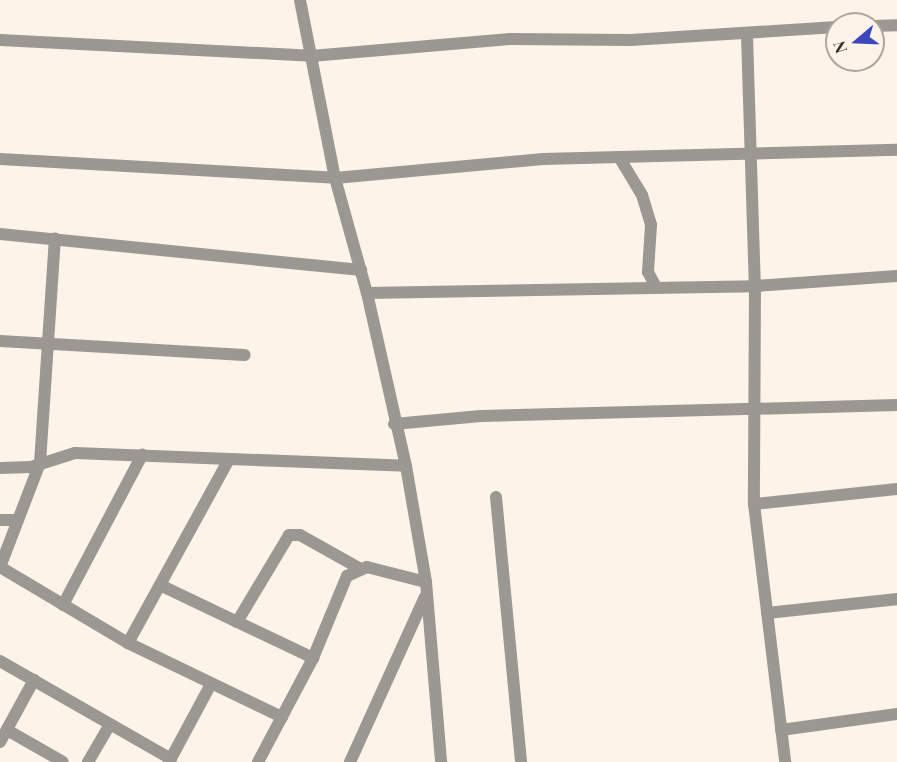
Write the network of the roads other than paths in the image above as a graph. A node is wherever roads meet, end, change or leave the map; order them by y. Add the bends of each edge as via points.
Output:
1 (300, 0) edge
2 (825, 28) edge
3 (747, 36) junction
4 (0, 40) edge
5 (311, 56) junction
6 (897, 150) edge
7 (749, 154) junction
8 (619, 157) junction
9 (0, 159) edge
10 (335, 177) junction
11 (0, 234) edge
12 (55, 239) junction
13 (361, 270) junction
14 (897, 276) edge
15 (755, 286) junction
16 (656, 287) junction
17 (367, 293) junction
18 (0, 341) edge
19 (51, 344) junction
20 (245, 355) dead end
21 (897, 405) edge
22 (756, 408) junction
23 (394, 424) junction
24 (142, 455) junction
25 (229, 459) junction
26 (40, 463) junction
27 (406, 466) junction
28 (0, 468) edge
29 (897, 489) edge
30 (496, 497) dead end
31 (754, 504) junction
32 (17, 519) junction
33 (0, 520) edge
34 (0, 567) edge
35 (360, 568) junction
36 (160, 585) junction
37 (427, 588) junction
38 (897, 599) edge
39 (63, 605) junction
40 (767, 613) junction
41 (237, 622) junction
42 (128, 643) junction
43 (313, 658) junction
44 (0, 661) edge
45 (34, 680) junction
46 (210, 686) junction
47 (897, 714) edge
48 (282, 717) junction
49 (109, 726) junction
50 (7, 730) junction
51 (781, 730) junction
52 (0, 742) edge
53 (170, 760) edge
54 (63, 762) edge
55 (88, 762) edge
56 (258, 762) edge
57 (350, 762) edge
58 (441, 762) edge
59 (521, 762) edge
60 (785, 762) edge

1 - 5 street
2 - 3 street
3 - 5 street via 510,39
3 - 7 street
4 - 5 street
5 - 10 street
6 - 7 street
7 - 8 street
7 - 15 street
8 - 10 street via 543,159
8 - 16 street via 642,195 651,225 648,272
9 - 10 street
10 - 13 street
11 - 12 street
12 - 13 street
12 - 19 street
13 - 17 street
14 - 15 street
15 - 16 street
15 - 22 street
16 - 17 street
17 - 23 street
18 - 19 street
19 - 20 street
19 - 26 street
21 - 22 street
22 - 23 street via 481,416
22 - 31 street
23 - 27 street
24 - 25 street
24 - 26 street via 75,453
24 - 39 street
25 - 27 street
25 - 36 street
26 - 28 street
26 - 32 street
27 - 37 street
29 - 31 street
30 - 59 street
31 - 40 street
32 - 33 street
32 - 34 street
34 - 39 street
35 - 37 street
35 - 41 street via 300,536 289,535
35 - 43 street via 347,576
36 - 41 street
36 - 42 street
37 - 57 street
37 - 58 street
38 - 40 street
39 - 42 street
40 - 51 street
41 - 43 street
42 - 46 street
43 - 48 street
44 - 45 street
45 - 49 street
45 - 50 street
46 - 48 street
46 - 53 street
47 - 51 street
48 - 56 street
49 - 53 street
49 - 55 street
50 - 52 street
50 - 54 street
51 - 60 street

